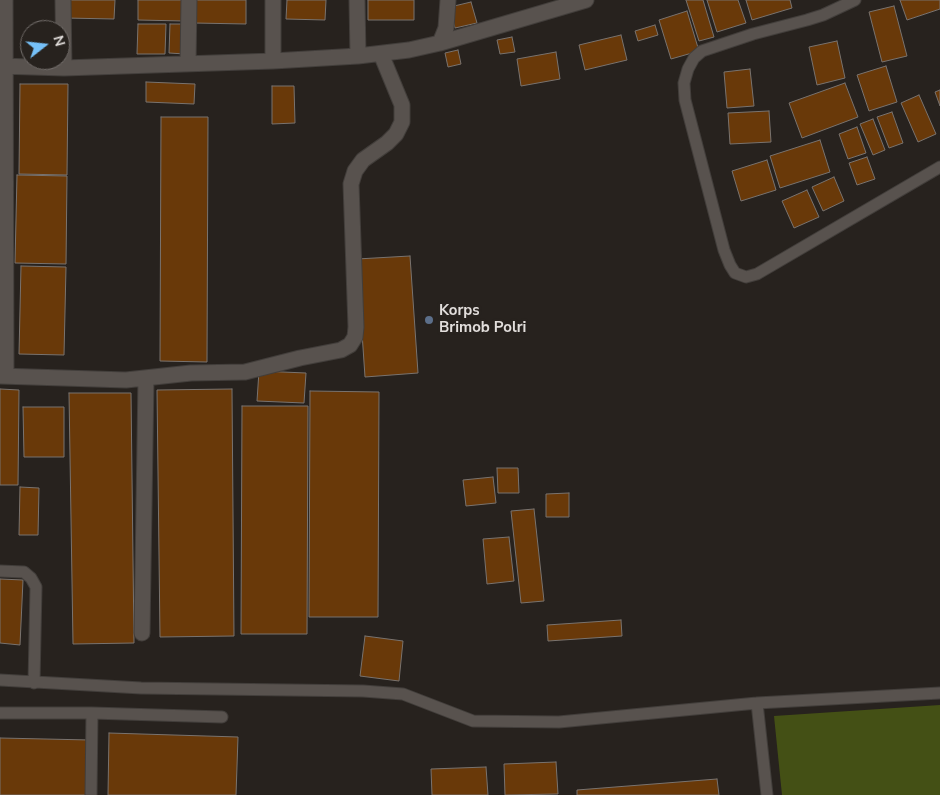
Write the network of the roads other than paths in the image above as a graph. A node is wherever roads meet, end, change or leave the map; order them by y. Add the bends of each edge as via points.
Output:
1 (5, 0) edge
2 (62, 0) edge
3 (189, 0) edge
4 (273, 0) edge
5 (357, 0) edge
6 (448, 0) edge
7 (586, 0) edge
8 (854, 0) edge
9 (63, 20) edge
10 (440, 43) junction
11 (381, 54) junction
12 (358, 56) junction
13 (273, 61) junction
14 (188, 64) junction
15 (2, 66) edge
16 (20, 67) edge
17 (70, 68) edge
18 (940, 167) edge
19 (3, 244) edge
20 (3, 376) edge
21 (146, 378) junction
22 (0, 571) edge
23 (142, 633) dead end
24 (0, 680) edge
25 (34, 683) junction
26 (940, 693) edge
27 (757, 703) junction
28 (92, 712) junction
29 (0, 713) edge
30 (222, 717) dead end
31 (90, 795) edge
32 (766, 795) edge

1 - 15 street
2 - 9 street
3 - 14 street
4 - 13 street
5 - 12 street
6 - 10 street via 446,28
7 - 10 street
8 - 18 lane via 815,17 702,50 688,69 684,100 730,264 735,273 746,277 757,274
10 - 11 street
11 - 12 street
11 - 21 street via 402,105 402,122 387,143 363,160 351,184 356,327 350,345 341,350 245,372
12 - 13 street
13 - 14 street
14 - 17 street
15 - 16 street
15 - 19 street
19 - 20 street
20 - 21 street
21 - 23 street
22 - 25 lane via 24,572 36,587
24 - 25 lane
25 - 27 lane via 403,694 473,721 559,722
26 - 27 lane
27 - 32 lane
28 - 29 lane
28 - 30 lane
28 - 31 lane

